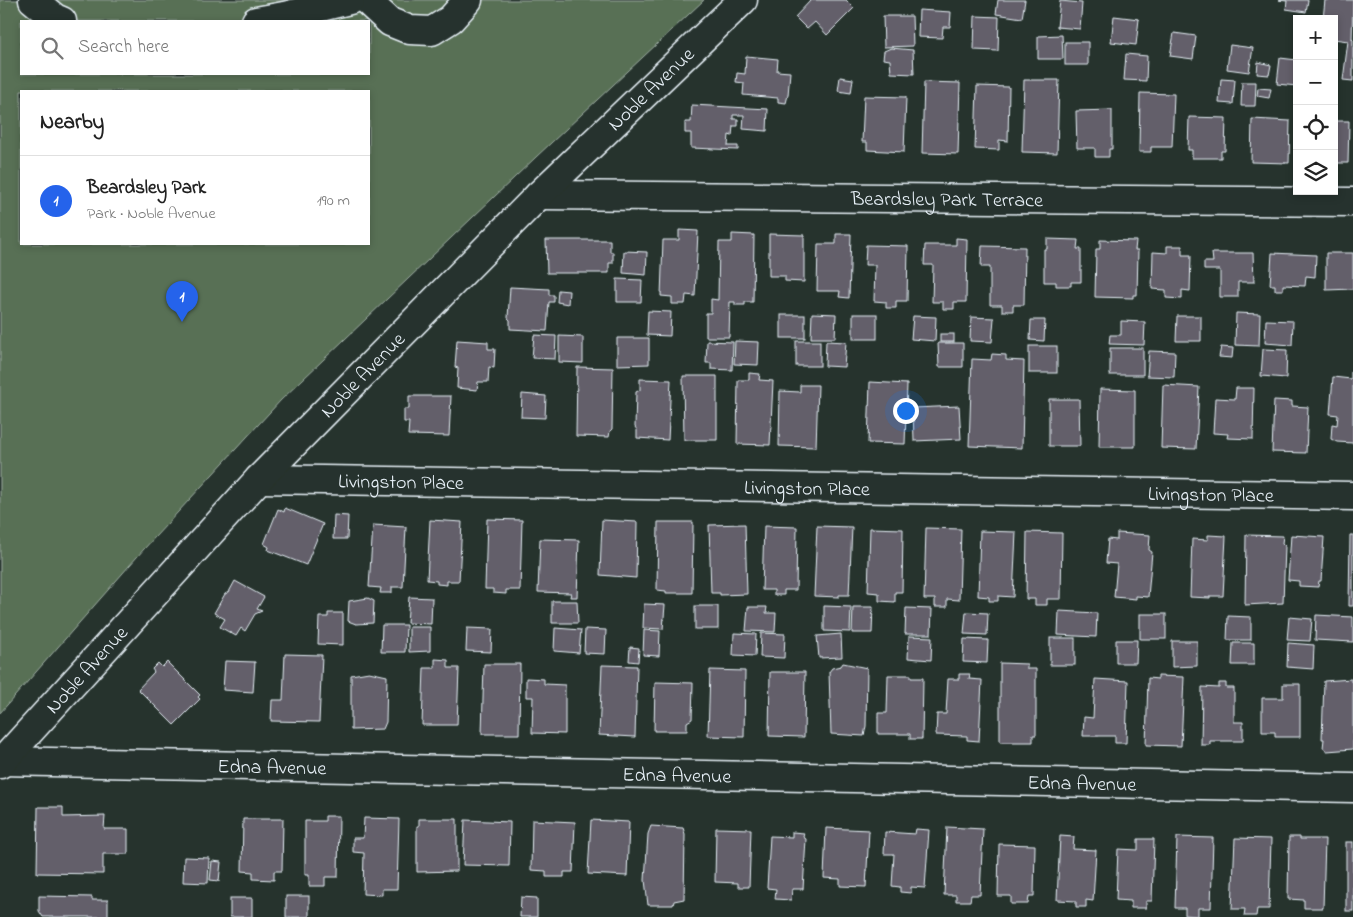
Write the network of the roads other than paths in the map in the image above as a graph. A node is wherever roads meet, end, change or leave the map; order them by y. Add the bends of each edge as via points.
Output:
1 (33, 0) edge
2 (350, 0) edge
3 (366, 0) edge
4 (468, 0) edge
5 (743, 0) edge
6 (60, 20) edge
7 (262, 20) edge
8 (539, 195) junction
9 (1353, 202) edge
10 (259, 479) junction
11 (1353, 496) edge
12 (1, 762) edge
13 (1353, 788) edge

1 - 6 street
2 - 7 street
3 - 4 street via 390,22 410,30 432,31 451,19
5 - 8 street, Noble Avenue
8 - 9 street, Beardsley Park Terrace
8 - 10 street, Noble Avenue
10 - 11 street, Livingston Place
10 - 12 street, Noble Avenue
12 - 13 street, Edna Avenue

